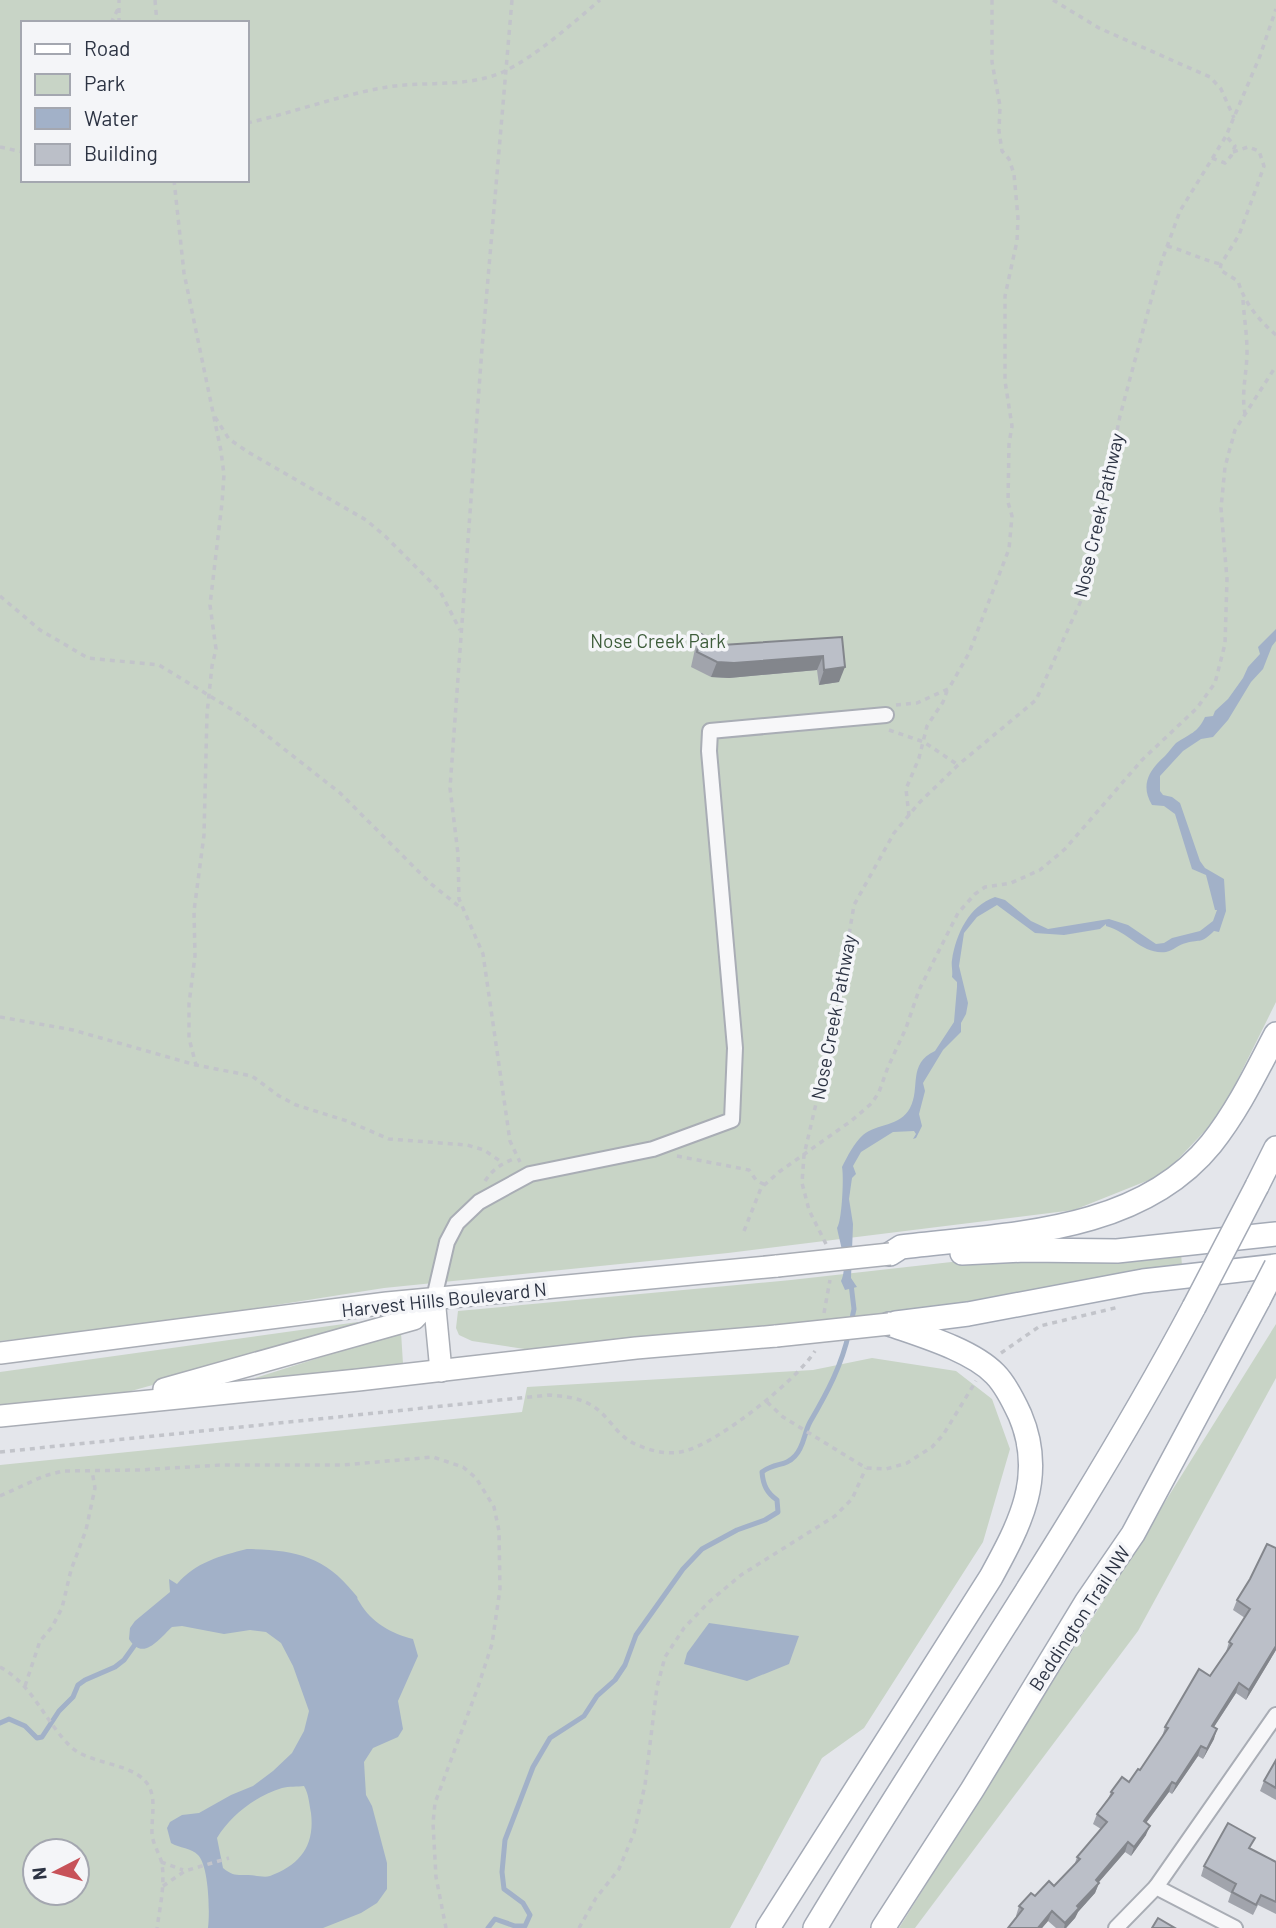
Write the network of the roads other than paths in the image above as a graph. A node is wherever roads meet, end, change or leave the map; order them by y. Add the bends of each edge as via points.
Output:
1 (886, 715) road end
2 (1276, 1034) edge
3 (1276, 1149) edge
4 (1276, 1234) edge
5 (890, 1254) junction
6 (1276, 1266) edge
7 (434, 1298) junction
8 (1270, 1299) edge
9 (889, 1324) junction
10 (0, 1353) edge
11 (441, 1371) junction
12 (102, 1406) junction
13 (0, 1416) edge
14 (1276, 1715) edge
15 (1156, 1887) junction
16 (768, 1928) edge
17 (815, 1928) edge
18 (883, 1928) edge
19 (1116, 1928) edge
20 (1235, 1928) edge

1 - 7 street via 710,731 734,1048 732,1120 647,1150 530,1174 480,1202 457,1223 447,1242
2 - 5 main road via 1243,1098 1215,1138 1172,1182 1152,1195 1058,1226 901,1247
3 - 17 main road, bridge via 1152,1386
4 - 5 main road via 1117,1251 1025,1250 908,1258
5 - 7 main road, Harvest Hills Boulevard N, bridge
6 - 8 main road, Beddington Trail NW, bridge
6 - 9 main road via 1143,1281
7 - 10 main road, Harvest Hills Boulevard N
7 - 11 main road
7 - 12 main road via 414,1319
8 - 18 main road, Beddington Trail NW via 1133,1534
9 - 11 main road, bridge
9 - 16 main road via 962,1352 995,1374 1025,1427 1031,1452 1027,1502 991,1577
11 - 12 main road
12 - 13 main road
14 - 15 street
15 - 19 street
15 - 20 street

